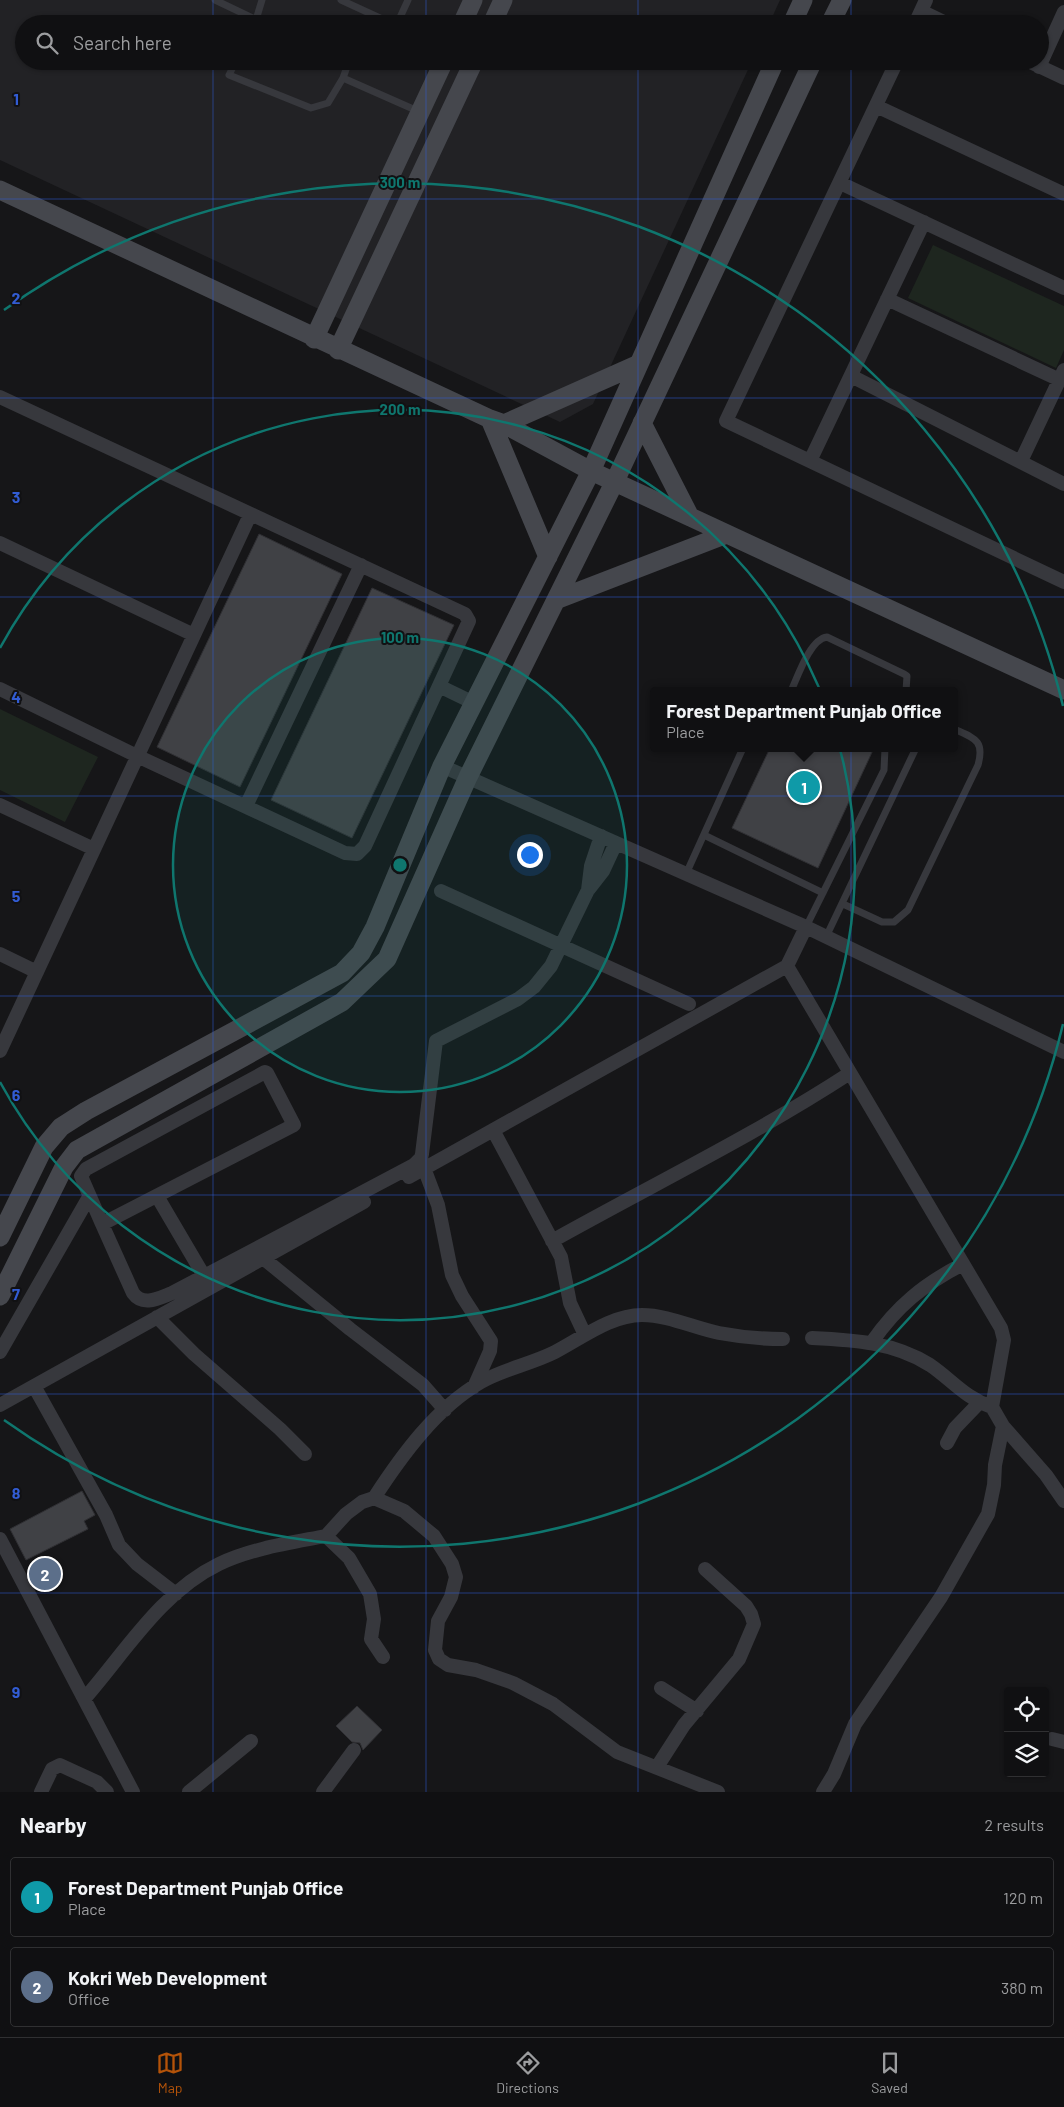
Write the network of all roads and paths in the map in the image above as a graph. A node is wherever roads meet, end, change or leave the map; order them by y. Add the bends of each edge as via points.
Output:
1 (215, 0) edge
2 (262, 0) edge
3 (341, 0) edge
4 (408, 0) edge
5 (473, 0) edge
6 (503, 0) edge
7 (802, 0) edge
8 (842, 0) edge
9 (1064, 12) edge
10 (242, 15) edge
11 (257, 15) edge
12 (374, 15) edge
13 (401, 15) edge
14 (466, 15) edge
15 (496, 15) edge
16 (796, 15) edge
17 (834, 15) edge
18 (1049, 38) edge
19 (232, 70) edge
20 (345, 70) edge
21 (440, 70) edge
22 (470, 70) edge
23 (771, 70) edge
24 (809, 70) edge
25 (893, 70) edge
26 (1047, 70) edge
27 (342, 78) junction
28 (1064, 78) edge
29 (876, 106) junction
30 (420, 112) junction
31 (840, 182) junction
32 (0, 190) edge
33 (1064, 194) edge
34 (924, 222) junction
35 (1064, 288) edge
36 (887, 299) junction
37 (314, 338) junction
38 (338, 350) junction
39 (639, 364) junction
40 (1062, 375) edge
41 (851, 376) junction
42 (0, 397) edge
43 (497, 422) junction
44 (642, 423) junction
45 (810, 461) junction
46 (1021, 462) junction
47 (591, 472) junction
48 (615, 482) junction
49 (1064, 484) edge
50 (250, 515) junction
51 (690, 517) junction
52 (727, 534) junction
53 (0, 543) edge
54 (548, 557) junction
55 (360, 565) junction
56 (1062, 576) edge
57 (556, 600) junction
58 (194, 635) junction
59 (439, 686) junction
60 (793, 687) edge
61 (907, 687) edge
62 (0, 689) edge
63 (1064, 690) edge
64 (474, 703) junction
65 (958, 731) edge
66 (741, 752) edge
67 (885, 752) edge
68 (914, 752) edge
69 (138, 756) junction
70 (442, 766) junction
71 (468, 777) junction
72 (0, 805) edge
73 (246, 806) junction
74 (704, 835) junction
75 (601, 836) junction
76 (616, 843) junction
77 (94, 849) junction
78 (686, 874) junction
79 (588, 890) junction
80 (440, 891) dead end
81 (823, 893) junction
82 (843, 904) junction
83 (806, 927) junction
84 (826, 937) junction
85 (562, 946) junction
86 (0, 954) edge
87 (787, 966) junction
88 (37, 972) junction
89 (689, 1004) dead end
90 (0, 1052) edge
91 (1064, 1052) edge
92 (850, 1073) junction
93 (493, 1130) junction
94 (424, 1168) junction
95 (157, 1196) junction
96 (90, 1197) junction
97 (102, 1224) junction
98 (0, 1237) edge
99 (552, 1241) junction
100 (263, 1258) junction
101 (963, 1264) junction
102 (204, 1276) junction
103 (0, 1296) edge
104 (158, 1317) junction
105 (585, 1336) junction
106 (812, 1338) dead end
107 (783, 1339) dead end
108 (872, 1342) junction
109 (0, 1352) edge
110 (34, 1386) junction
111 (474, 1386) junction
112 (0, 1405) edge
113 (986, 1405) junction
114 (445, 1410) junction
115 (1003, 1426) junction
116 (947, 1443) dead end
117 (305, 1454) dead end
118 (374, 1498) junction
119 (1064, 1501) edge
120 (326, 1536) junction
121 (0, 1539) edge
122 (705, 1569) dead end
123 (176, 1594) junction
124 (383, 1657) dead end
125 (661, 1688) dead end
126 (85, 1698) junction
127 (697, 1711) junction
128 (251, 1741) dead end
129 (354, 1750) dead end
130 (657, 1767) junction
131 (41, 1792) edge
132 (107, 1792) edge
133 (133, 1792) edge
134 (190, 1792) edge
135 (323, 1792) edge
136 (718, 1792) edge
137 (823, 1792) edge

1 - 10 lane
2 - 11 lane
3 - 12 lane
4 - 13 lane
5 - 14 main road
6 - 15 main road
7 - 16 main road
8 - 17 main road
9 - 18 street
19 - 27 lane via 230,75 311,108 328,103
20 - 27 lane
21 - 30 main road
22 - 38 main road
23 - 39 main road
24 - 44 main road
25 - 29 street
26 - 28 street
27 - 30 lane
29 - 31 street
29 - 33 street
30 - 37 main road
31 - 34 street
31 - 45 street via 727,419 729,424
32 - 37 main road
34 - 35 street
34 - 36 street
36 - 40 street
36 - 41 street
37 - 38 main road
38 - 43 main road
39 - 43 main road
39 - 47 main road
40 - 46 street
41 - 45 street
41 - 46 street
42 - 50 street
43 - 47 main road
43 - 54 main road
44 - 48 main road
44 - 51 main road
45 - 56 street
46 - 49 street
47 - 48 main road
47 - 54 main road
48 - 51 main road
48 - 57 main road
50 - 55 street
50 - 58 street
51 - 52 main road
52 - 57 main road
52 - 63 main road
53 - 58 street
54 - 64 main road
55 - 59 street via 465,614 469,620
55 - 73 street
57 - 71 main road
58 - 69 street
59 - 64 street
59 - 73 street via 365,846 357,854 345,853
60 - 61 lane via 814,643 827,637 904,674
62 - 69 street
64 - 70 main road
65 - 82 lane via 974,738 980,745 978,765 908,910 894,922 882,922
66 - 74 lane
67 - 81 lane via 884,770
68 - 82 lane
69 - 73 street
69 - 77 street
70 - 71 street
70 - 98 main road via 375,928 361,953 342,973 86,1110 61,1127 44,1148
71 - 75 street
71 - 103 main road via 387,959 342,1002 77,1150 64,1167
72 - 77 street
74 - 78 lane
74 - 81 lane
75 - 76 street
75 - 79 street via 591,866
76 - 78 street
76 - 79 street via 603,871
77 - 88 street
78 - 83 street
79 - 85 street
80 - 85 street
81 - 83 lane
82 - 84 lane
83 - 84 street
83 - 87 street
84 - 91 street
85 - 89 street
85 - 102 street via 551,966 529,991 436,1042 422,1154 418,1161
86 - 88 street
87 - 92 street
87 - 93 street
88 - 90 street
92 - 99 street via 710,1156
92 - 101 street
93 - 94 street
93 - 99 street
94 - 100 street
94 - 111 street via 438,1205 456,1286 491,1341 490,1351
95 - 96 street via 294,1124 267,1073 263,1072 86,1169 80,1176
95 - 97 street
95 - 102 street
96 - 97 street
96 - 109 street
97 - 102 street via 133,1293 141,1300 160,1298
99 - 105 street via 563,1264 570,1303
100 - 104 street
100 - 114 street via 423,1385
101 - 108 street via 938,1277 898,1308
101 - 113 street via 1003,1334
104 - 110 street
104 - 117 street via 194,1354
105 - 107 street via 614,1321 644,1315 719,1333 756,1339
105 - 111 street
106 - 108 street
108 - 113 street via 910,1354 930,1365 960,1390
110 - 112 street
110 - 123 street via 106,1515 119,1546
111 - 114 street
113 - 115 street
113 - 116 street via 955,1428
114 - 118 street via 415,1442
115 - 119 street
115 - 137 street via 988,1514 941,1597 855,1724
118 - 120 street via 346,1514
118 - 130 street via 404,1511 434,1536 452,1564 456,1577 451,1597 438,1621 435,1639 439,1659 448,1666 476,1670 512,1683 554,1704 617,1752
120 - 123 street via 288,1542 220,1564
120 - 124 street via 350,1558 370,1594 374,1619 371,1639
121 - 126 street
122 - 127 street via 746,1606 754,1624 739,1659
123 - 126 street via 157,1611
125 - 127 street
126 - 133 street
127 - 130 street
128 - 134 street
129 - 135 street
130 - 136 street
131 - 132 street via 52,1768 60,1765 97,1782

